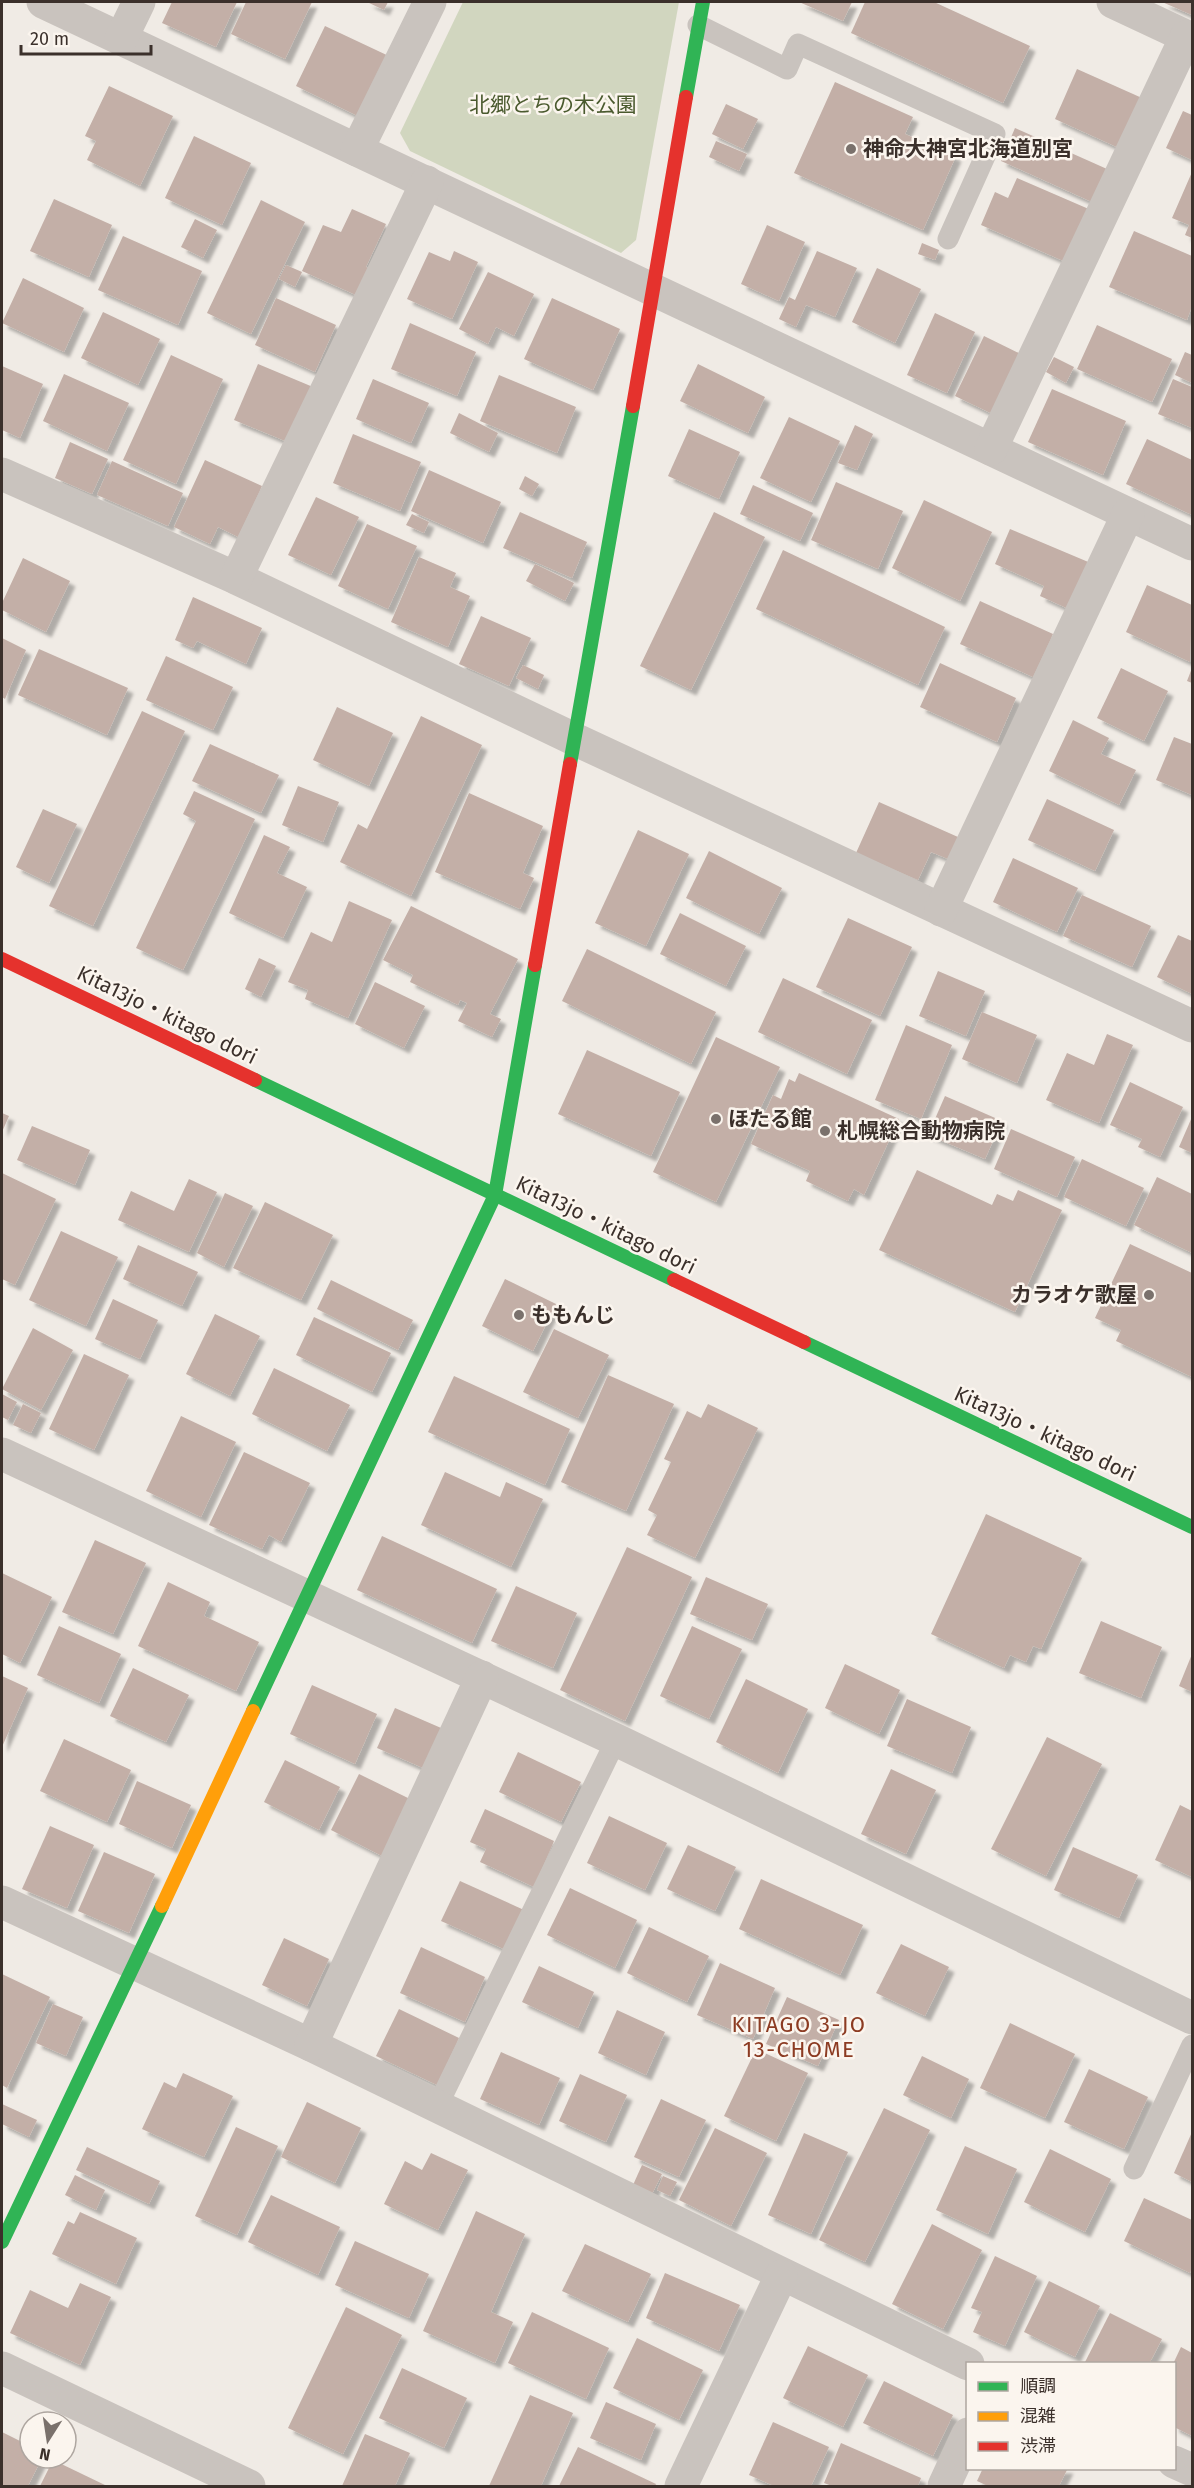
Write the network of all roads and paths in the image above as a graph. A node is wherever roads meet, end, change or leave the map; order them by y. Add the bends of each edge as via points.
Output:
1 (43, 2) edge
2 (139, 2) edge
3 (430, 2) edge
4 (703, 2) edge
5 (1113, 2) edge
6 (699, 25) junction
7 (1189, 38) edge
8 (121, 39) junction
9 (357, 150) junction
10 (427, 182) junction
11 (948, 239) dead end
12 (653, 287) junction
13 (991, 449) junction
14 (2, 474) edge
15 (1128, 514) junction
16 (1192, 544) edge
17 (236, 578) junction
18 (574, 739) junction
19 (941, 910) junction
20 (2, 959) edge
21 (1192, 1026) edge
22 (495, 1195) junction
23 (2, 1454) edge
24 (1192, 1527) edge
25 (306, 1596) junction
26 (482, 1677) junction
27 (616, 1740) junction
28 (2, 1902) edge
29 (136, 1962) junction
30 (1192, 2018) edge
31 (1192, 2044) edge
32 (311, 2045) junction
33 (437, 2107) junction
34 (1134, 2169) dead end
35 (2, 2242) edge
36 (781, 2276) junction
37 (966, 2363) edge
38 (2, 2368) edge
39 (966, 2438) edge
40 (1176, 2463) edge
41 (1192, 2470) edge
42 (249, 2487) edge
43 (681, 2487) edge
44 (944, 2487) edge

1 - 8 street
2 - 8 street
3 - 9 street
4 - 6 street
5 - 7 street
6 - 11 lane via 787,69 798,44 995,134
6 - 12 street
7 - 13 street
8 - 9 street
9 - 10 street
10 - 12 street
10 - 17 street
12 - 13 street
12 - 18 street
13 - 15 street
14 - 17 street
15 - 16 street
15 - 19 street
17 - 18 street
18 - 19 street
18 - 22 street
19 - 21 street
20 - 22 street, Kita13jo・kitago dori
22 - 24 street, Kita13jo・kitago dori
22 - 25 street
23 - 25 street
25 - 26 street
25 - 29 street
26 - 27 street
26 - 32 street
27 - 30 street
27 - 33 lane
28 - 29 street
29 - 32 street
29 - 35 street
31 - 34 lane
32 - 33 street
33 - 36 street
36 - 37 street
36 - 43 street
38 - 42 street
39 - 44 street
40 - 41 street

